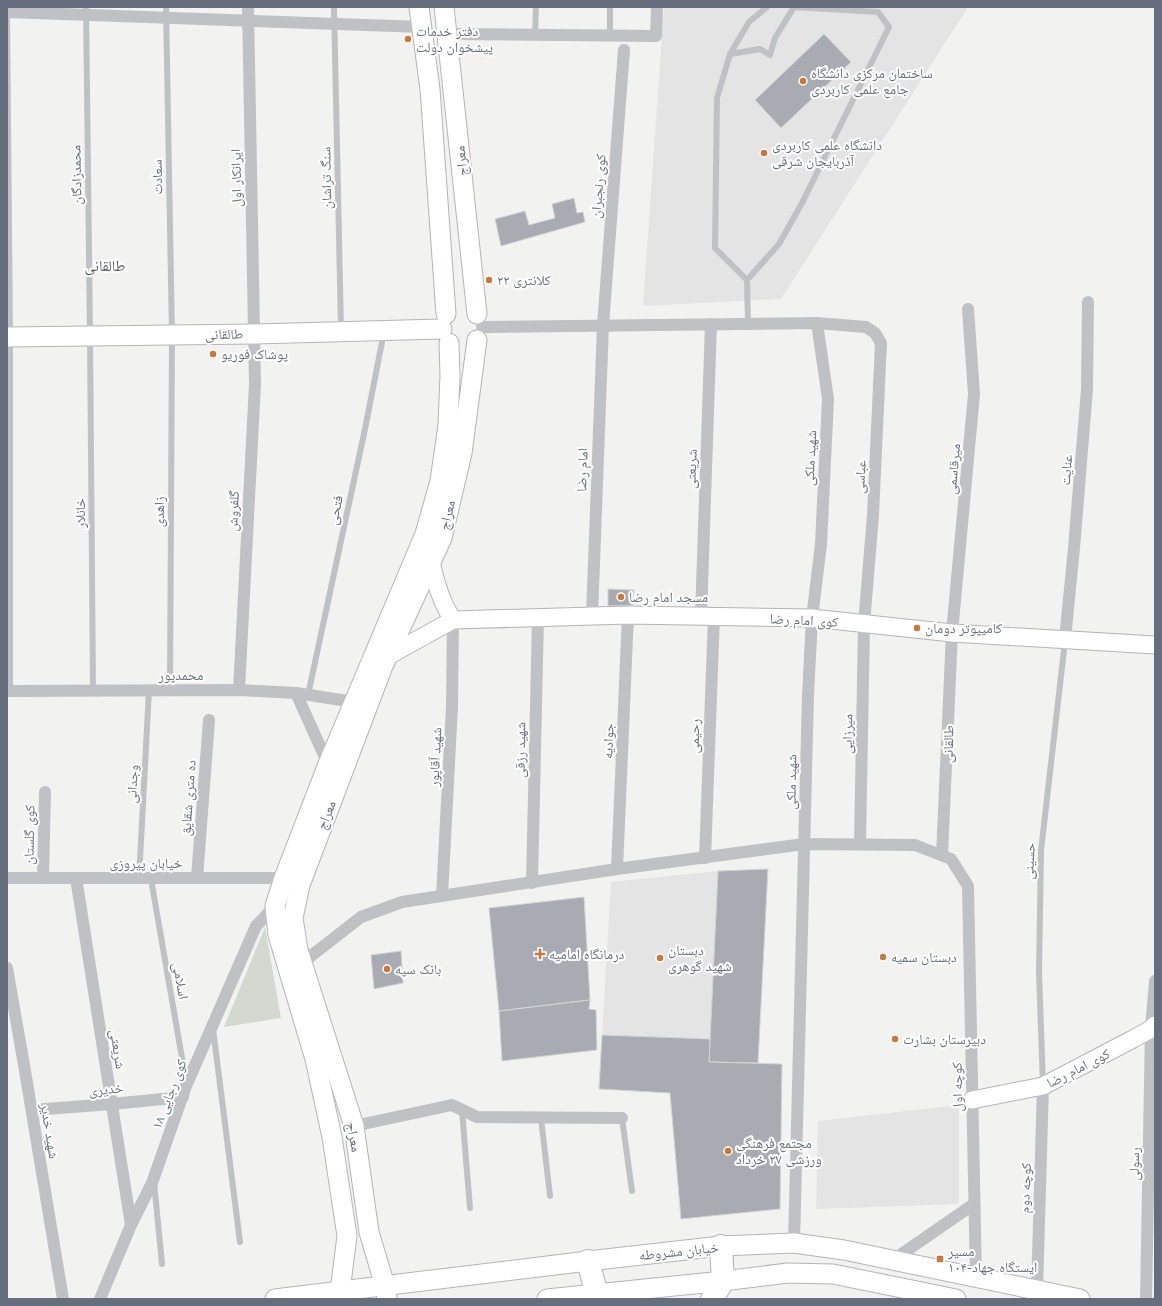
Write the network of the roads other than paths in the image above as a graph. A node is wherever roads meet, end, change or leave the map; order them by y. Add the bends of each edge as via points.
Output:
1 (248, 7) edge
2 (334, 7) edge
3 (419, 7) edge
4 (444, 7) edge
5 (536, 7) edge
6 (610, 7) edge
7 (657, 7) edge
8 (767, 7) edge
9 (794, 7) edge
10 (809, 8) edge
11 (7, 9) edge
12 (86, 11) edge
13 (7, 12) edge
14 (166, 13) edge
15 (248, 21) junction
16 (334, 24) junction
17 (422, 27) junction
18 (448, 34) junction
19 (536, 34) junction
20 (610, 35) junction
21 (624, 50) dead end
22 (730, 54) junction
23 (747, 280) junction
24 (1088, 302) dead end
25 (968, 309) dead end
26 (817, 323) junction
27 (711, 324) junction
28 (748, 324) junction
29 (603, 325) junction
30 (479, 327) junction
31 (446, 329) junction
32 (385, 330) junction
33 (342, 331) junction
34 (254, 334) junction
35 (90, 335) junction
36 (172, 335) junction
37 (8, 337) edge
38 (431, 562) junction
39 (628, 614) junction
40 (592, 616) junction
41 (707, 616) junction
42 (538, 618) junction
43 (812, 618) junction
44 (453, 620) junction
45 (864, 624) junction
46 (952, 633) junction
47 (1066, 639) junction
48 (1155, 645) edge
49 (388, 656) junction
50 (94, 690) junction
51 (149, 690) junction
52 (170, 690) junction
53 (239, 690) junction
54 (8, 692) edge
55 (302, 694) junction
56 (354, 702) junction
57 (209, 720) dead end
58 (328, 764) junction
59 (45, 792) dead end
60 (804, 844) junction
61 (860, 844) junction
62 (942, 856) junction
63 (705, 858) junction
64 (617, 869) junction
65 (7, 878) edge
66 (43, 878) junction
67 (76, 878) junction
68 (197, 878) junction
69 (284, 878) junction
70 (145, 879) junction
71 (532, 883) junction
72 (442, 896) junction
73 (275, 906) junction
74 (302, 963) junction
75 (7, 968) edge
76 (1155, 981) edge
77 (213, 1026) junction
78 (1153, 1027) edge
79 (1043, 1086) junction
80 (185, 1091) junction
81 (972, 1100) junction
82 (112, 1104) junction
83 (32, 1110) junction
84 (462, 1110) junction
85 (541, 1118) junction
86 (622, 1118) joint
87 (354, 1126) junction
88 (154, 1177) junction
89 (632, 1192) dead end
90 (550, 1196) dead end
91 (974, 1204) junction
92 (470, 1208) dead end
93 (131, 1225) junction
94 (369, 1232) junction
95 (347, 1236) junction
96 (240, 1242) dead end
97 (794, 1243) junction
98 (721, 1246) junction
99 (893, 1260) junction
100 (588, 1261) junction
101 (162, 1264) dead end
102 (976, 1278) junction
103 (718, 1290) edge
104 (1037, 1290) junction
105 (386, 1292) edge
106 (340, 1295) edge
107 (597, 1297) edge
108 (63, 1299) edge
109 (100, 1299) edge
110 (275, 1299) edge
111 (547, 1299) edge
112 (956, 1299) edge
113 (1080, 1299) edge
114 (1146, 1299) edge

1 - 15 street, ایرانکار اول
2 - 16 lane, سنگ تراشان
3 - 17 main road, معراج
4 - 18 main road, معراج
5 - 19 lane
6 - 20 lane
7 - 20 street via 656,36
8 - 22 lane via 749,22
9 - 10 lane
9 - 22 lane via 775,38 770,55 760,50
10 - 23 lane via 878,12 889,27 779,244
11 - 13 street
12 - 13 street
12 - 14 street
12 - 35 lane, محمدزادگان
13 - 37 lane
14 - 15 street
14 - 36 lane, سعادت
15 - 16 street
15 - 34 street, ایرانکار اول
16 - 17 street
16 - 33 lane, سنگ تراشان
17 - 31 main road, معراج via 430,89
18 - 19 street
18 - 30 main road, معراج
19 - 20 street
21 - 29 street, کوی رنجبران
22 - 23 lane via 717,98 715,248
23 - 28 lane
24 - 47 street, عنایت via 1087,389
25 - 46 street, میرقاسمی via 974,394
26 - 28 street
26 - 43 street, شهید ملکی via 828,399 821,544
26 - 45 street, عباسی via 866,327 875,333 881,343 873,515
27 - 28 street
27 - 29 street
27 - 41 street, شریعتی
29 - 30 street
29 - 40 street, امام رضا
30 - 31 main road via 473,344 467,347 455,346
30 - 31 main road via 472,310 458,307 452,310
30 - 38 main road, معراج via 462,453 442,538
31 - 32 main road, طالقانی
31 - 56 main road, معراج via 450,376 448,425 440,481 425,534
32 - 33 main road, طالقانی
32 - 55 lane, فتحی via 365,429
33 - 34 main road, طالقانی
34 - 36 main road, طالقانی
34 - 53 street, گلفروش via 254,392
35 - 36 main road, طالقانی
35 - 37 main road, طالقانی
35 - 50 lane, خانلار
36 - 52 lane, زاهدی
37 - 54 lane
38 - 44 street via 440,595
38 - 49 main road, معراج
39 - 40 street, کوی امام رضا
39 - 41 street, کوی امام رضا
39 - 64 street, جوادیه
40 - 42 street, کوی امام رضا
41 - 43 street, کوی امام رضا
41 - 63 street, رحیمی
42 - 44 street, کوی امام رضا
42 - 71 street, شهید رزقی
43 - 45 street, کوی امام رضا
43 - 60 street, شهید ملکی
44 - 49 street
44 - 72 street, شهید آقاپور via 452,707
45 - 46 street, کوی امام رضا
45 - 61 street, میرزایی
46 - 47 street, کوی امام رضا
46 - 62 street, طالقانی
47 - 48 street, کوی امام رضا
47 - 79 lane, حسینی via 1041,851 1039,972
49 - 74 main road, معراج via 300,885 293,918
50 - 51 street, محمدپور
50 - 54 street, محمدپور
51 - 52 street, محمدپور
51 - 70 lane, وجدانی
52 - 53 street, محمدپور
53 - 55 street, محمدپور
55 - 56 street, محمدپور
55 - 58 street
56 - 58 main road, معراج
57 - 68 street, ده متری شقایق
58 - 69 main road, معراج
59 - 66 street, کوی گلستان
60 - 61 street, کوچه اول
60 - 63 street, کوچه اول
60 - 97 street, شهید ملکی
61 - 62 street, کوچه اول via 915,845
62 - 81 street, کوچه اول via 951,859 968,886
63 - 64 street, کوچه اول
64 - 71 street, کوچه اول
65 - 66 street, خیابان پیروزی
66 - 67 street, خیابان پیروزی
67 - 70 street, خیابان پیروزی
67 - 82 street, شریعتی
68 - 69 street, خیابان پیروزی
68 - 70 street, خیابان پیروزی
69 - 73 main road, معراج
70 - 80 lane, اسلامی
71 - 72 street, کوچه اول
72 - 74 street, کوچه اول via 402,902 361,917
73 - 77 street, کوی رجایی ۱۸ via 256,926
73 - 95 main road, معراج via 278,935 317,1067 332,1137
74 - 87 main road, معراج
75 - 83 street, شهید خدیر
76 - 78 street, رسولی
77 - 80 street, کوی رجایی ۱۸
77 - 96 lane
78 - 79 street, کوی امام رضا
78 - 114 street, رسولی
79 - 81 street, کوی امام رضا
79 - 104 street, کوچه دوم
80 - 82 street, خدیری
80 - 88 street, کوی رجایی ۱۸
81 - 91 street, کوچه اول
82 - 83 street, خدیری
82 - 93 street, شریعتی
83 - 108 street, شهید خدیر
84 - 85 street via 477,1117
84 - 87 street via 452,1105
84 - 92 lane
85 - 86 street
85 - 90 lane
86 - 89 lane
87 - 94 main road, معراج
88 - 93 street, کوی رجایی ۱۸
88 - 101 lane
91 - 99 street
91 - 102 street, کوچه اول
93 - 109 street, کوی رجایی ۱۸
94 - 95 main road
94 - 105 main road, معراج
95 - 106 main road, معراج
97 - 98 main road, خیابان مشروطه
97 - 99 main road, خیابان مشروطه
98 - 100 main road, خیابان مشروطه
98 - 103 highway
99 - 102 main road, خیابان مشروطه
100 - 105 main road, خیابان مشروطه
100 - 107 highway
102 - 104 main road, خیابان مشروطه
103 - 107 main road
103 - 112 main road via 788,1273 833,1274
104 - 113 main road, خیابان مشروطه
105 - 106 main road, خیابان مشروطه
106 - 110 main road, خیابان مشروطه
107 - 111 main road

